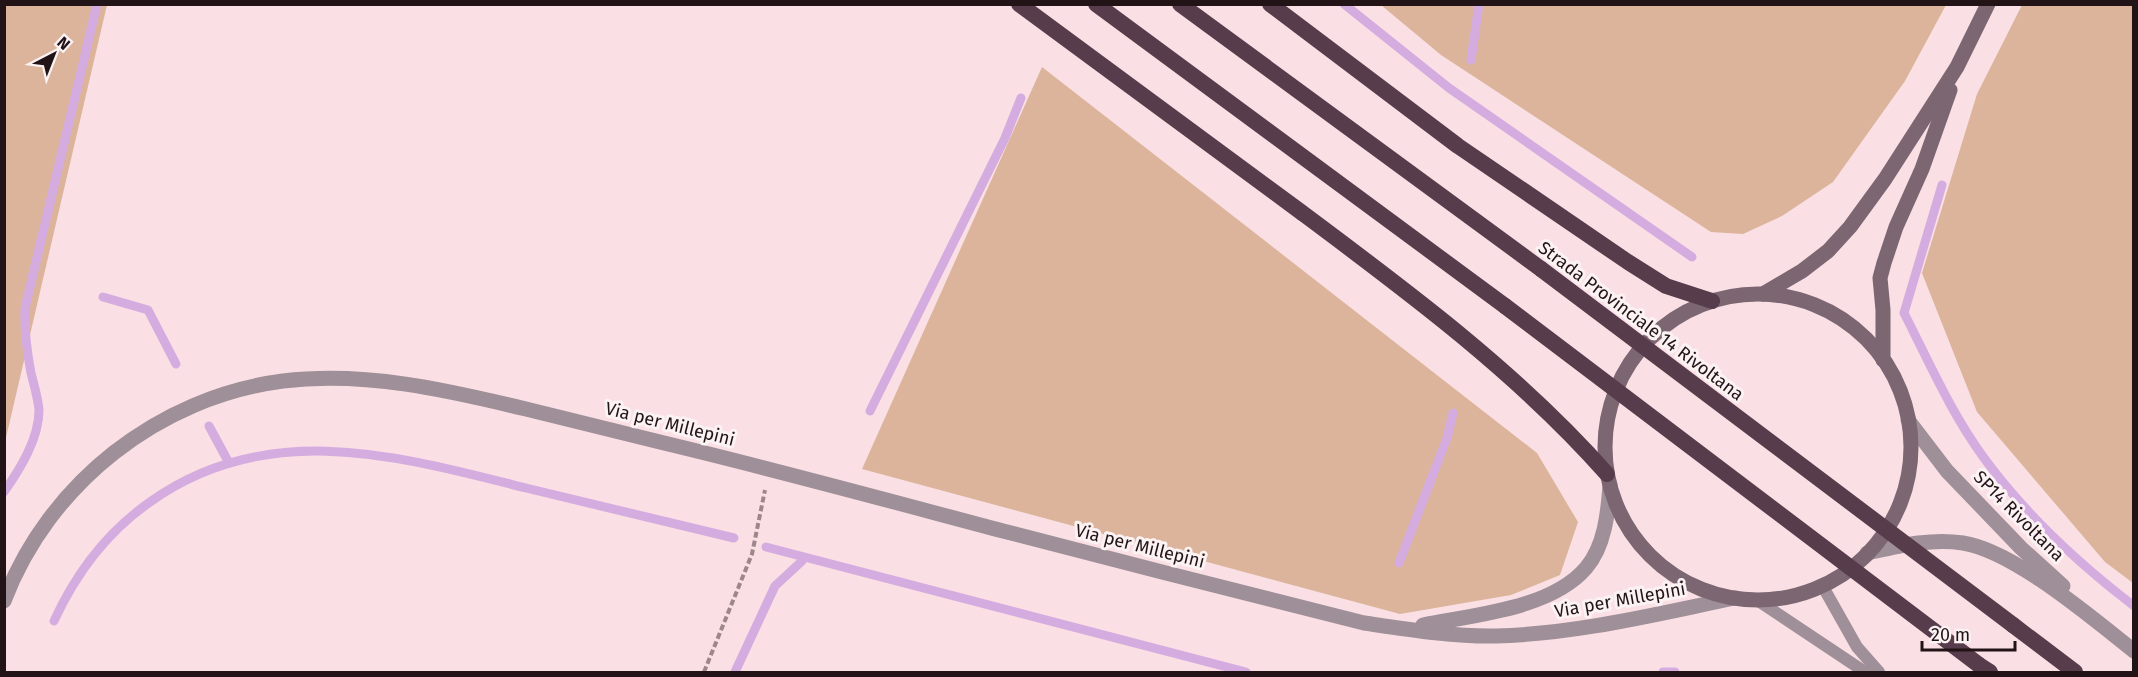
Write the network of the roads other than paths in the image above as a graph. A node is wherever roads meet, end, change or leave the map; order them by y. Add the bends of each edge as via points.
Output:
1 (1020, 4) edge
2 (1096, 4) edge
3 (1180, 4) edge
4 (1270, 4) edge
5 (1988, 4) edge
6 (1957, 67) junction
7 (1763, 294) junction
8 (1712, 301) junction
9 (1883, 360) junction
10 (1908, 420) junction
11 (1608, 479) junction
12 (1867, 553) junction
13 (1822, 585) junction
14 (1735, 598) junction
15 (1757, 600) junction
16 (4, 601) edge
17 (1403, 629) junction
18 (2110, 632) junction
19 (2133, 651) edge
20 (1984, 668) edge
21 (1865, 672) edge
22 (1879, 672) edge
23 (2075, 672) edge

1 - 11 highway via 1420,300 1551,416
2 - 20 highway, bridge
3 - 23 highway, Strada Provinciale 14 Rivoltana, bridge via 1541,269
4 - 8 highway via 1458,146 1628,262 1666,286
5 - 6 main road
6 - 7 main road via 1886,179 1850,227 1828,251
6 - 9 main road via 1880,278
7 - 8 main road, SP14 Rivoltana
7 - 9 main road, SP14 Rivoltana via 1791,298 1833,314 1868,341
8 - 11 main road, SP14 Rivoltana via 1665,325 1640,349 1622,376 1607,418
9 - 10 main road, SP14 Rivoltana via 1903,398
10 - 12 main road, SP14 Rivoltana via 1910,464 1905,487 1888,527
10 - 18 street, SP14 Rivoltana via 1976,502
11 - 14 main road, SP14 Rivoltana via 1627,526 1655,560 1692,585
11 - 17 street, Via per Millepini via 1608,512 1601,538 1592,559 1572,581 1516,607
12 - 13 main road, SP14 Rivoltana via 1842,575
12 - 18 street, SP14 Rivoltana via 1917,542 1963,543 1984,549 2040,580
13 - 15 main road, SP14 Rivoltana via 1801,594
13 - 22 lane via 1857,647
14 - 15 main road, SP14 Rivoltana
14 - 17 street, Via per Millepini via 1591,628 1492,636
15 - 21 lane
16 - 17 street, Via per Millepini via 41,530 73,490 146,430 216,397 266,384 334,378 448,390 769,468 1364,623
18 - 19 street, SP14 Rivoltana

